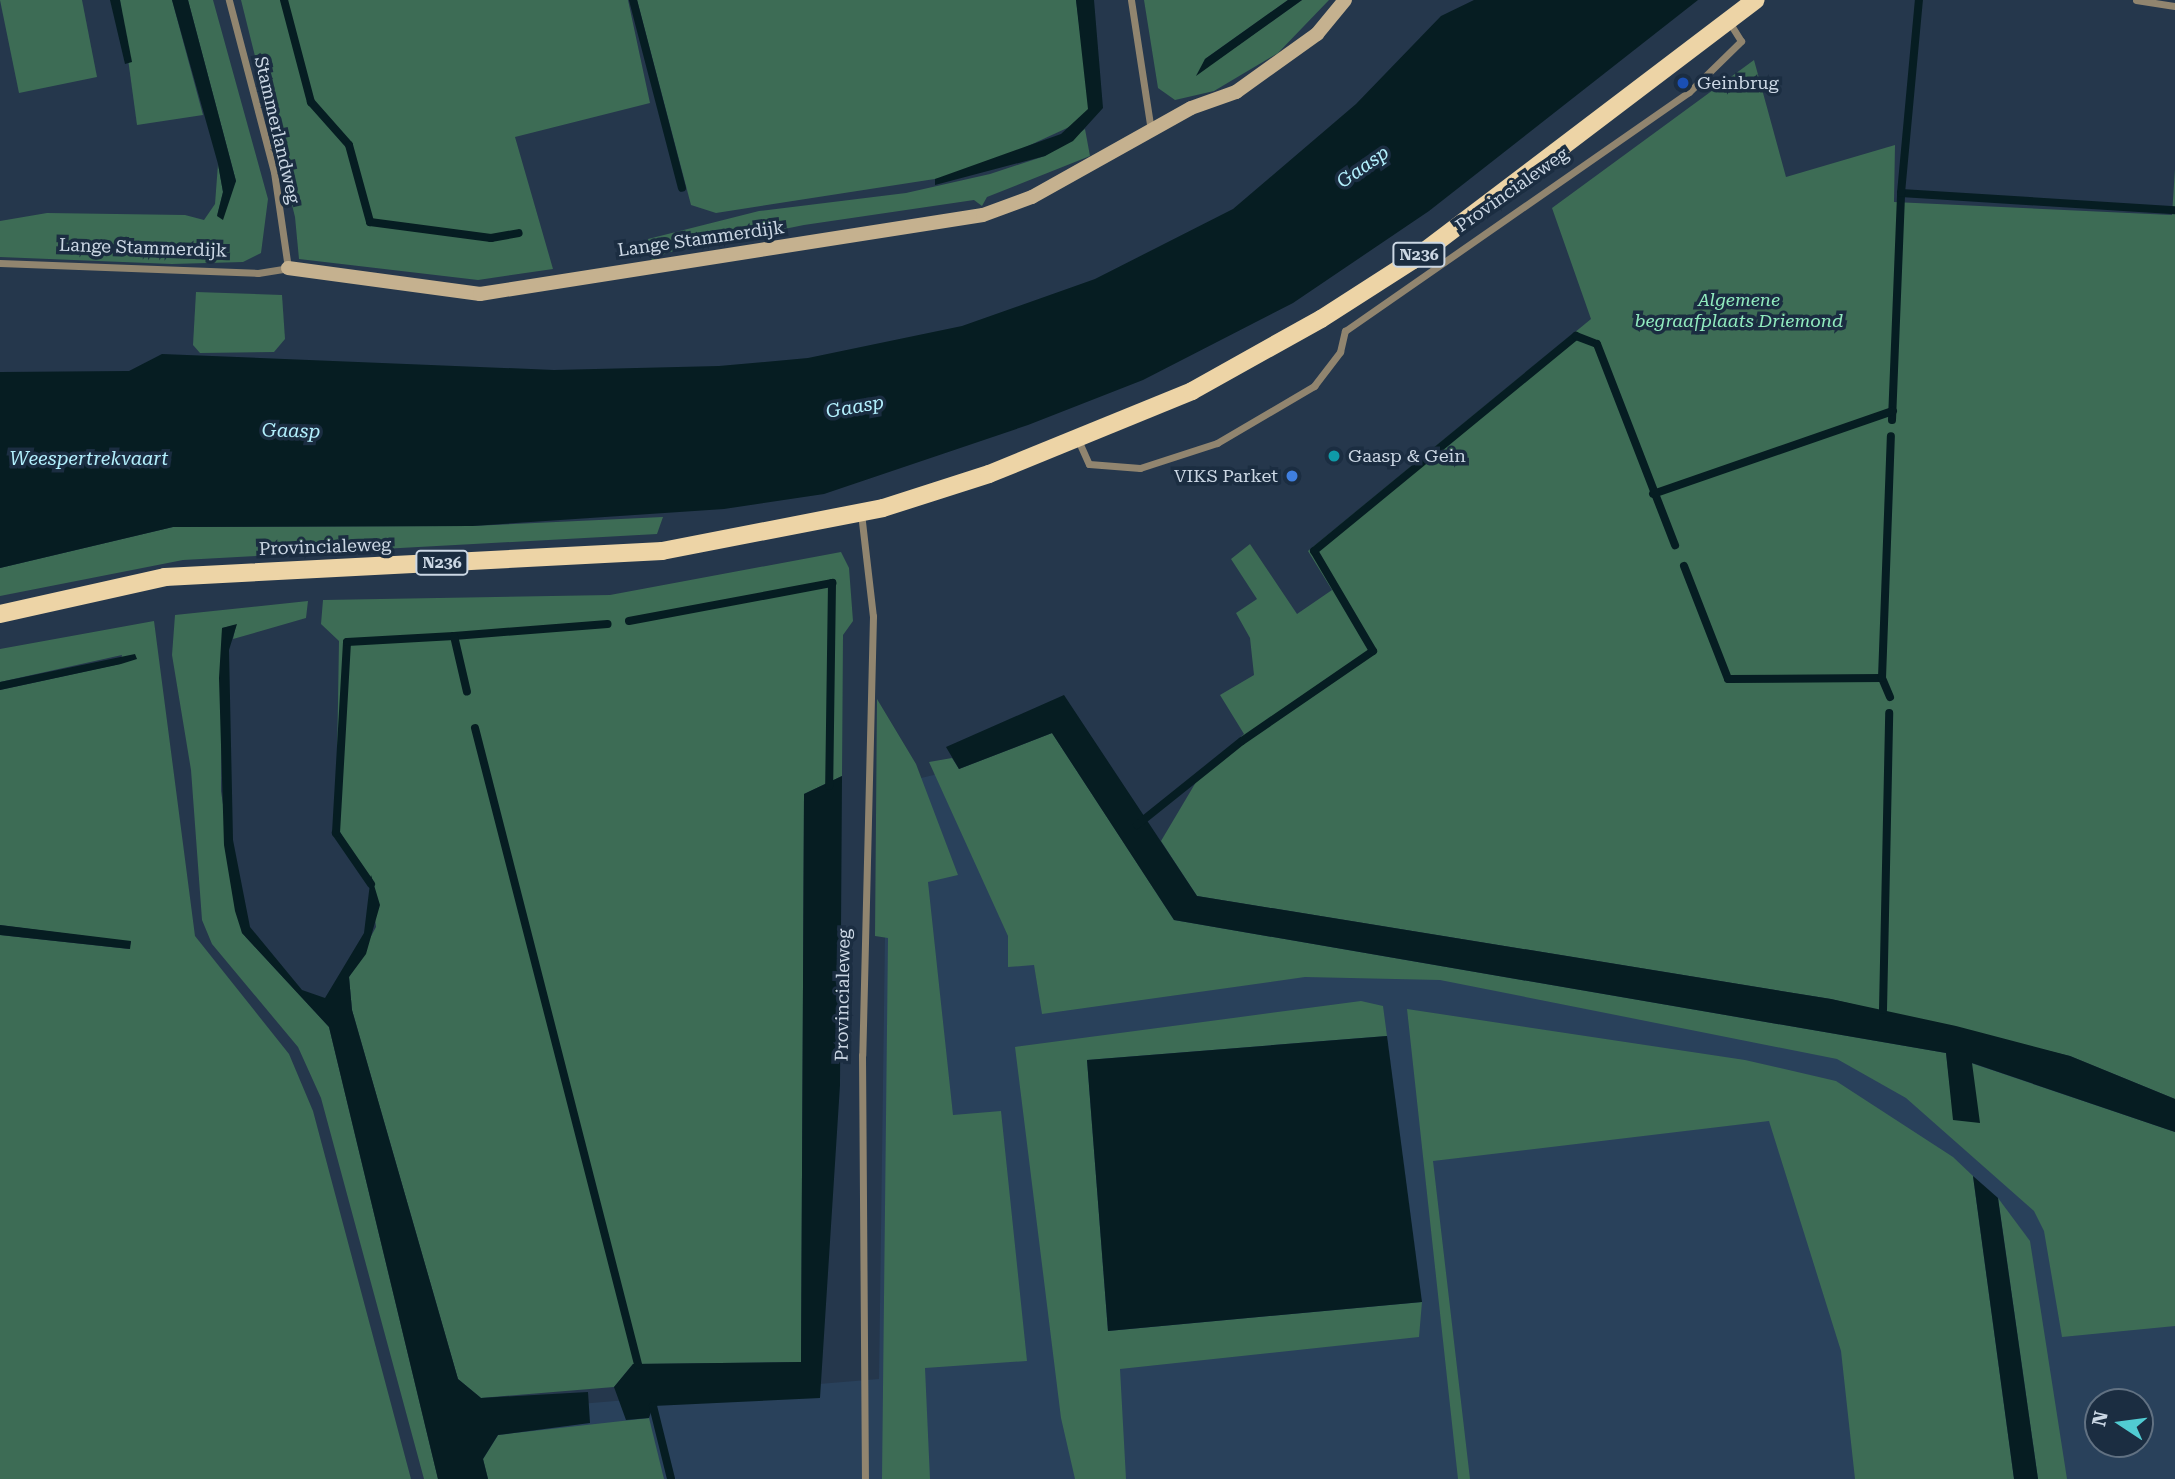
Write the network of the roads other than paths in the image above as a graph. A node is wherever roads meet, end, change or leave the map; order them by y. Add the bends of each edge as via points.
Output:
1 (229, 0) edge
2 (1131, 0) edge
3 (1345, 0) edge
4 (1755, 0) edge
5 (2136, 0) edge
6 (2175, 6) edge
7 (1727, 19) junction
8 (1151, 131) junction
9 (0, 263) edge
10 (288, 268) junction
11 (1079, 442) junction
12 (861, 513) junction
13 (0, 614) edge
14 (865, 1479) edge

1 - 10 street, Stammerlandweg via 274,172
2 - 8 street
3 - 8 street, Lange Stammerdijk via 1328,24 1277,66
4 - 7 main road, Provincialeweg / N236
5 - 6 street
7 - 11 main road, Provincialeweg / N236 via 1413,260 1192,391
7 - 11 street, Provincialeweg via 1741,41 1641,130 1345,331 1340,352 1314,386 1217,443 1120,470 1090,464
8 - 10 street, Lange Stammerdijk via 1032,197 933,225 480,294
9 - 10 street, Lange Stammerdijk via 258,273
11 - 12 main road, Provincialeweg / N236
12 - 13 main road, Provincialeweg / N236 via 662,551 165,577
12 - 14 street, Provincialeweg via 873,616 862,1055

